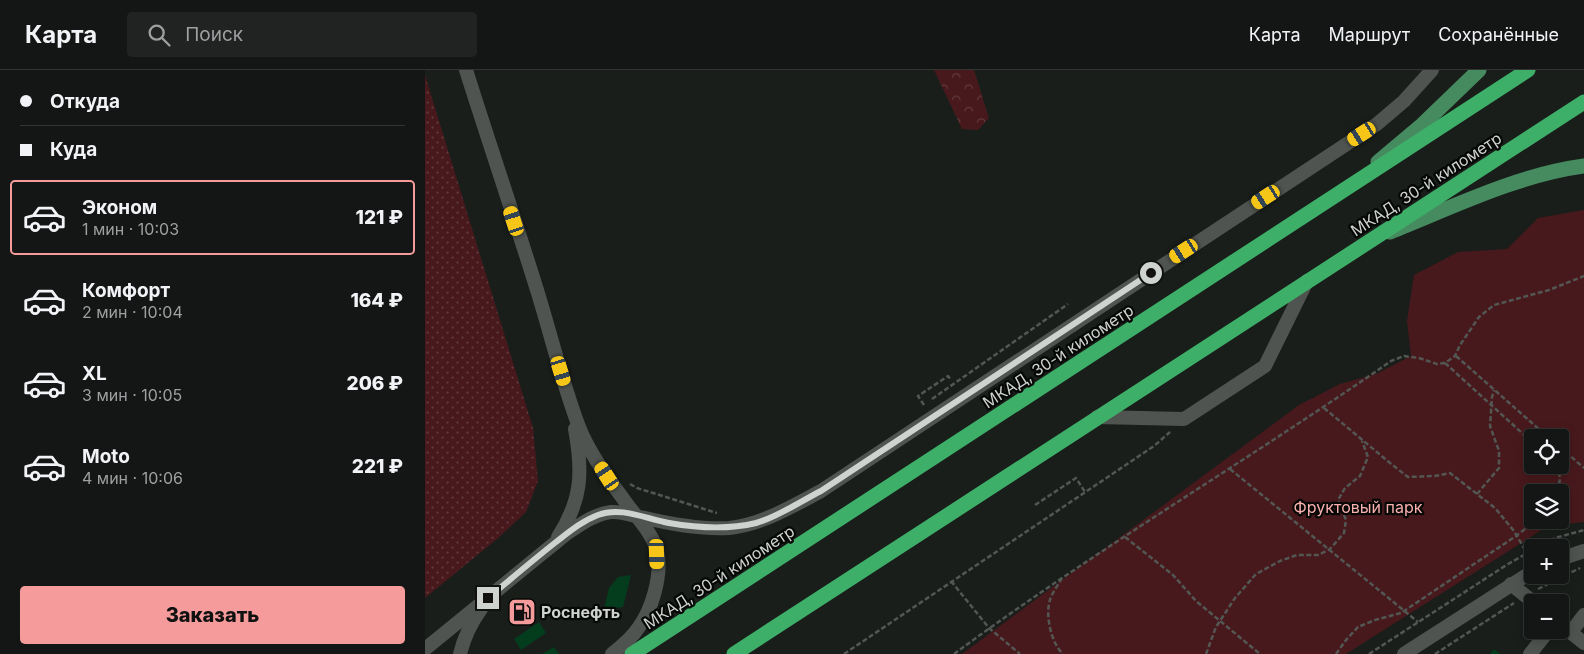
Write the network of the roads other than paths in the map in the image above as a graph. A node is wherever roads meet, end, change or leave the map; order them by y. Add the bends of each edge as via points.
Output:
1 (465, 70) edge
2 (1432, 70) edge
3 (1479, 70) edge
4 (1528, 70) edge
5 (1584, 102) edge
6 (1584, 166) edge
7 (1344, 190) junction
8 (1375, 239) junction
9 (1307, 281) junction
10 (568, 394) junction
11 (1097, 417) junction
12 (636, 516) junction
13 (547, 550) junction
14 (1584, 552) edge
15 (1569, 556) edge
16 (1524, 576) edge
17 (1511, 584) junction
18 (503, 585) junction
19 (1524, 595) edge
20 (1584, 614) edge
21 (1569, 625) edge
22 (1569, 631) edge
23 (767, 633) junction
24 (1542, 639) edge
25 (1584, 643) edge
26 (425, 649) edge
27 (460, 654) edge
28 (612, 654) edge
29 (632, 654) edge
30 (734, 654) edge
31 (740, 654) edge
32 (1404, 654) edge
33 (1530, 654) edge

1 - 10 street
2 - 12 street via 1377,124 821,491 757,522 728,528 668,523
3 - 7 main road via 1421,125
4 - 7 highway, МКАД, 30-й километр
5 - 8 highway, МКАД, 30-й километр
6 - 8 main road via 1500,188
7 - 29 highway, МКАД, 30-й километр
8 - 9 highway, МКАД, 30-й километр
9 - 11 highway, МКАД, 30-й километр
9 - 11 street via 1265,366 1184,419
10 - 12 street via 591,451
10 - 13 street via 581,460 580,481 567,524
11 - 23 highway, МКАД, 30-й километр
12 - 13 street via 624,512 598,515
12 - 28 street via 651,537 657,554 656,584 639,627
13 - 18 street
14 - 15 street
16 - 17 street
17 - 19 street
17 - 32 street
18 - 26 street
18 - 27 street via 471,622
20 - 21 street
22 - 25 street
23 - 30 highway, МКАД, 30-й километр
23 - 31 street
24 - 33 street

